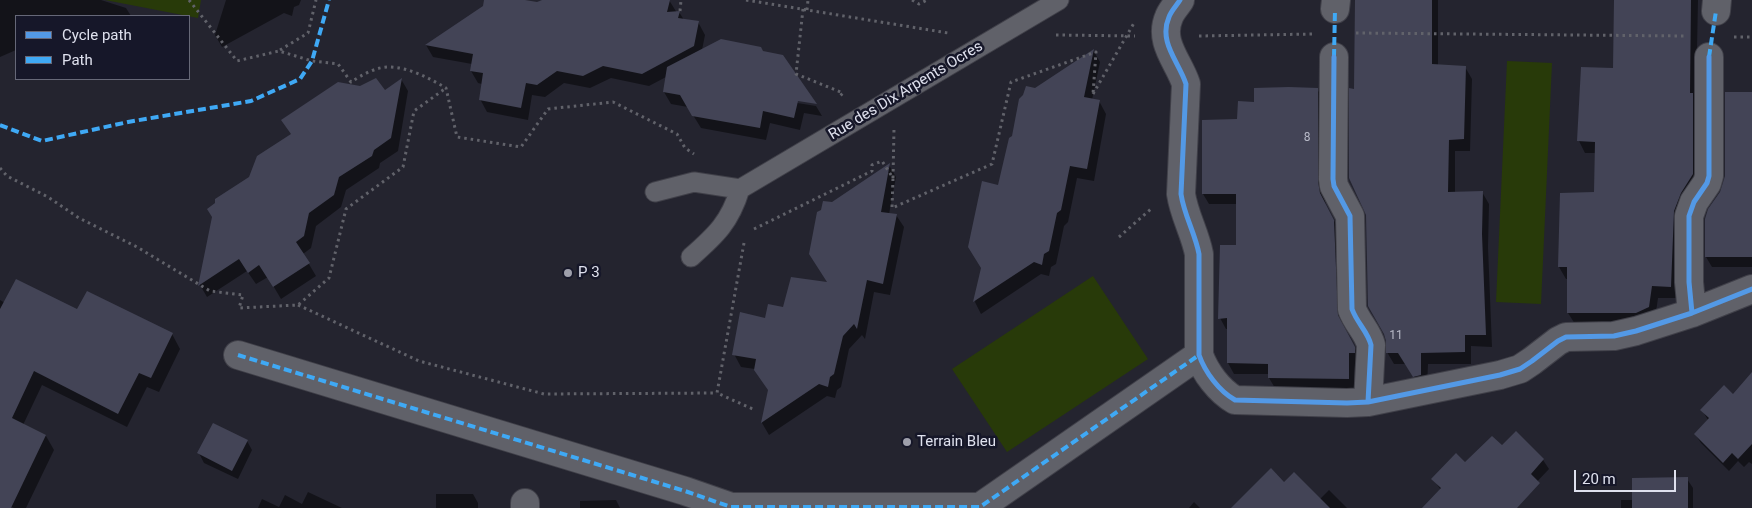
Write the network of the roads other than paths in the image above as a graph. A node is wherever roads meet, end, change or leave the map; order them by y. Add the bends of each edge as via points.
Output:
1 (1059, 0) edge
2 (1180, 0) edge
3 (1334, 57) dead end
4 (1709, 57) dead end
5 (746, 186) junction
6 (655, 192) dead end
7 (691, 257) dead end
8 (1752, 290) edge
9 (1692, 313) junction
10 (238, 355) dead end
11 (1199, 355) junction
12 (1368, 402) junction

1 - 5 lane, Rue des Dix Arpents Ocres
2 - 11 street via 1169,17 1166,37 1186,84 1182,194 1200,254
3 - 12 street via 1333,179 1350,216 1352,309 1371,346
4 - 9 street via 1709,176 1689,216
5 - 6 lane via 694,182
5 - 7 lane via 726,221
8 - 9 street
9 - 12 street via 1636,332 1566,337 1520,369
10 - 11 street via 731,507 980,507
11 - 12 street via 1219,388 1235,400

